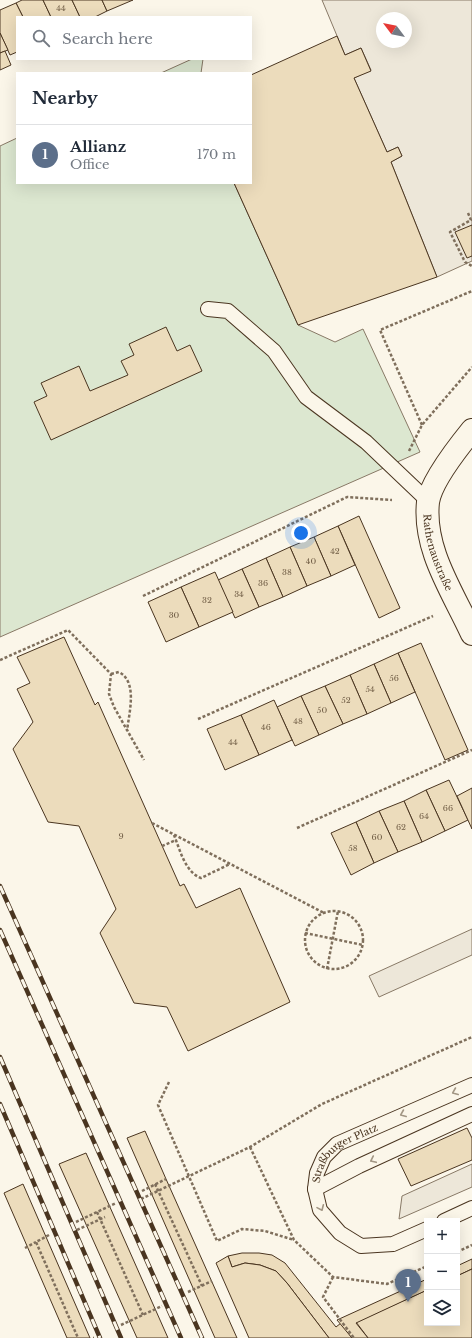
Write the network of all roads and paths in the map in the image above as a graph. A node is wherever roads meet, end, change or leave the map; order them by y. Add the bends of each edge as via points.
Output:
1 (468, 213) dead end
2 (472, 266) edge
3 (472, 291) edge
4 (208, 309) dead end
5 (472, 367) edge
6 (422, 425) junction
7 (472, 430) edge
8 (397, 473) junction
9 (428, 501) junction
10 (143, 596) dead end
11 (459, 605) junction
12 (472, 634) edge
13 (0, 660) edge
14 (111, 674) junction
15 (198, 719) dead end
16 (127, 732) junction
17 (472, 750) edge
18 (144, 760) dead end
19 (152, 823) dead end
20 (297, 828) dead end
21 (174, 834) junction
22 (176, 840) junction
23 (162, 846) dead end
24 (230, 864) junction
25 (338, 911) junction
26 (324, 913) junction
27 (305, 933) junction
28 (333, 939) junction
29 (363, 945) junction
30 (327, 969) junction
31 (472, 1037) edge
32 (169, 1082) dead end
33 (472, 1084) edge
34 (472, 1114) edge
35 (250, 1147) junction
36 (188, 1176) junction
37 (166, 1179) dead end
38 (155, 1184) junction
39 (315, 1189) junction
40 (159, 1190) junction
41 (142, 1191) dead end
42 (142, 1199) dead end
43 (116, 1203) dead end
44 (472, 1208) edge
45 (97, 1212) junction
46 (105, 1217) dead end
47 (450, 1218) edge
48 (100, 1219) junction
49 (76, 1222) dead end
50 (76, 1230) dead end
51 (424, 1230) edge
52 (49, 1236) dead end
53 (294, 1240) junction
54 (36, 1242) junction
55 (472, 1245) edge
56 (25, 1248) dead end
57 (460, 1251) edge
58 (424, 1267) edge
59 (333, 1277) junction
60 (212, 1281) dead end
61 (202, 1286) junction
62 (188, 1292) dead end
63 (162, 1306) dead end
64 (143, 1315) junction
65 (121, 1325) dead end
66 (78, 1338) edge
67 (354, 1338) edge

1 - 2 path via 472,220 450,232 465,262
3 - 6 path via 380,330
4 - 8 lane via 228,311 274,350 306,398 366,442
5 - 6 path
6 - 8 path
7 - 9 street, Rathenaustraße via 439,476
8 - 9 lane
9 - 10 path via 347,497
9 - 11 street, Rathenaustraße via 430,532 436,560
11 - 12 street, Rathenaustraße
11 - 15 path
13 - 14 path via 68,630
14 - 16 path via 109,694
14 - 16 path via 119,672 126,675 131,686
16 - 18 path
17 - 20 path
19 - 21 path
21 - 22 path
21 - 24 path
22 - 23 path
22 - 24 path via 190,871 195,876 201,878
24 - 26 path
25 - 26 path
25 - 28 path
25 - 29 path via 359,925
26 - 27 path via 315,918
27 - 28 path
27 - 30 path via 306,951 318,965
28 - 29 path
28 - 30 path
29 - 30 path via 353,962 340,969
31 - 35 path via 322,1104
32 - 36 path via 158,1105
33 -> 39 lane, Straßburger Platz via 337,1144 324,1156
34 -> 39 lane
35 - 36 path
35 - 53 path
36 - 40 path
36 - 53 path via 217,1240 242,1229 265,1231
37 - 38 path
38 - 40 path
38 - 41 path
39 -> 51 lane, Straßburger Platz via 320,1210 340,1233 361,1246 393,1244
40 - 42 path
40 - 61 path
43 - 45 path
44 - 47 lane
45 - 48 path
45 - 49 path
46 - 48 path
48 - 50 path
48 - 64 path
52 - 54 path
53 - 59 path
54 - 56 path
54 - 66 path
55 - 57 path
58 - 59 path via 387,1284
59 - 67 path via 323,1297
60 - 61 path
61 - 62 path
63 - 64 path
64 - 65 path

